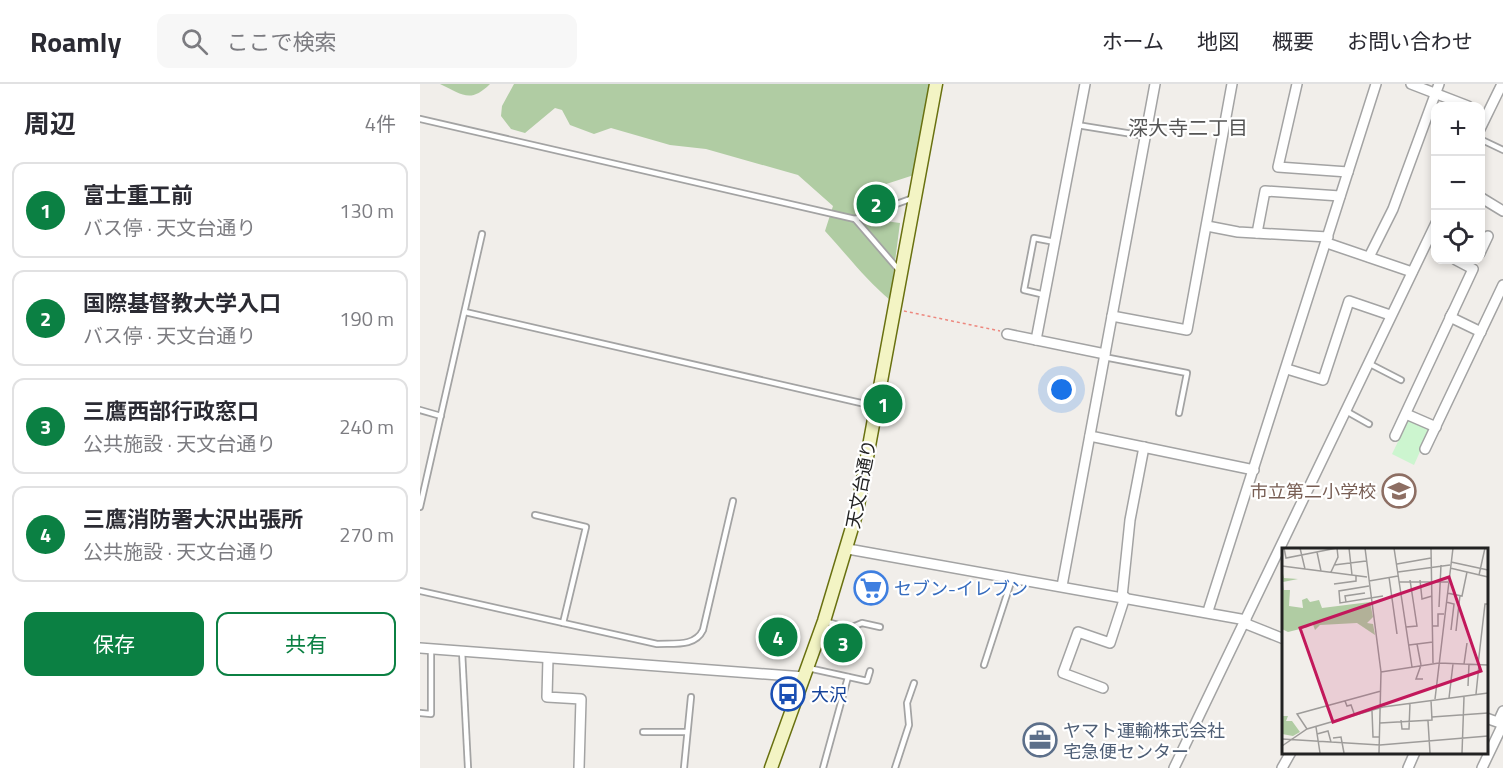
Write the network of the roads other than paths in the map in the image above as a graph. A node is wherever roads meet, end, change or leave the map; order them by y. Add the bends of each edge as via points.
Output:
1 (936, 84) edge
2 (1085, 84) edge
3 (1155, 84) edge
4 (1232, 84) edge
5 (1297, 84) edge
6 (1377, 84) edge
7 (1412, 84) edge
8 (1439, 84) edge
9 (1502, 84) edge
10 (1435, 94) junction
11 (1457, 102) edge
12 (1485, 111) edge
13 (420, 118) edge
14 (1077, 125) junction
15 (1145, 136) junction
16 (1485, 141) edge
17 (1503, 150) edge
18 (1348, 172) junction
19 (1341, 196) junction
20 (915, 197) junction
21 (1485, 201) edge
22 (1503, 211) edge
23 (855, 219) junction
24 (1206, 226) junction
25 (1257, 233) junction
26 (1431, 233) edge
27 (482, 234) dead end
28 (1488, 236) dead end
29 (1328, 240) junction
30 (1055, 242) junction
31 (1485, 242) edge
32 (1426, 243) junction
33 (1431, 246) edge
34 (1369, 257) junction
35 (1464, 264) edge
36 (1475, 264) edge
37 (1473, 269) junction
38 (1412, 272) junction
39 (901, 274) junction
40 (1503, 285) edge
41 (1045, 295) junction
42 (465, 312) junction
43 (1390, 315) junction
44 (1112, 316) junction
45 (1450, 317) junction
46 (1481, 332) junction
47 (1007, 334) road end
48 (1036, 340) junction
49 (1105, 355) junction
50 (1368, 363) junction
51 (1287, 369) junction
52 (1401, 380) dead end
53 (877, 406) junction
54 (420, 410) edge
55 (1346, 411) junction
56 (1179, 413) dead end
57 (1406, 414) junction
58 (441, 416) junction
59 (1369, 424) dead end
60 (1436, 427) junction
61 (1090, 436) junction
62 (1395, 436) dead end
63 (1143, 447) junction
64 (1425, 449) dead end
65 (1254, 470) junction
66 (420, 475) edge
67 (427, 476) junction
68 (733, 501) dead end
69 (420, 507) edge
70 (535, 515) dead end
71 (848, 549) junction
72 (1012, 578) junction
73 (1062, 586) junction
74 (420, 591) edge
75 (1123, 597) junction
76 (1208, 612) junction
77 (824, 621) junction
78 (1245, 621) junction
79 (563, 623) junction
80 (880, 627) dead end
81 (1282, 638) edge
82 (420, 648) edge
83 (431, 649) junction
84 (462, 651) junction
85 (548, 658) junction
86 (984, 665) dead end
87 (870, 671) dead end
88 (807, 673) junction
89 (848, 677) junction
90 (915, 683) dead end
91 (1102, 688) dead end
92 (691, 698) dead end
93 (1503, 711) edge
94 (420, 713) edge
95 (1501, 723) edge
96 (643, 732) dead end
97 (687, 732) junction
98 (1290, 753) edge
99 (1415, 753) edge
100 (468, 768) edge
101 (579, 768) edge
102 (684, 768) edge
103 (771, 768) edge
104 (823, 768) edge
105 (895, 768) edge
106 (1174, 768) edge
107 (1282, 768) edge
108 (1408, 768) edge
109 (1482, 768) edge

1 - 20 main road, 天文台通り
2 - 14 street
3 - 15 street
4 - 24 street
5 - 18 street via 1278,167
6 - 18 street
7 - 10 street
8 - 10 street
9 - 12 street
10 - 11 street
10 - 34 street via 1393,209
13 - 23 lane
14 - 15 lane
14 - 30 street
15 - 44 street
16 - 17 lane
18 - 19 street
19 - 25 street via 1265,191
19 - 29 street
20 - 23 lane
20 - 39 main road, 天文台通り
21 - 22 street
23 - 39 lane
24 - 25 street
24 - 44 street via 1187,330
25 - 29 street
26 - 32 street
27 - 42 lane
28 - 31 street
29 - 34 street
29 - 51 street
30 - 41 street
30 - 41 lane via 1034,238 1024,290
32 - 33 street
32 - 38 street
34 - 38 street
35 - 37 street
36 - 37 street
37 - 45 street
38 - 43 street
39 - 53 main road, 天文台通り
40 - 46 street
41 - 48 street
42 - 53 lane
42 - 58 lane
43 - 50 street
43 - 51 street via 1349,301 1323,380
44 - 49 street
45 - 46 street
45 - 57 street
46 - 60 street
47 - 48 street
48 - 49 street
49 - 56 lane via 1187,373
49 - 61 street
50 - 52 lane
50 - 55 street
51 - 65 street
53 - 71 main road, 天文台通り
54 - 58 lane
55 - 59 lane
55 - 78 street
57 - 60 street
57 - 62 street
58 - 67 lane
60 - 64 street
61 - 63 street
61 - 73 street
63 - 65 street
63 - 75 street via 1130,520
65 - 76 street
66 - 67 lane
67 - 69 lane
68 - 79 lane via 699,638 657,644
70 - 79 lane via 586,527
71 - 72 street
71 - 77 main road, 天文台通り
72 - 73 street
72 - 86 lane
73 - 75 street
74 - 79 lane
75 - 76 street
75 - 91 street via 1110,643 1078,632 1063,673
76 - 78 street
77 - 80 lane via 850,628 862,623
77 - 88 main road, 天文台通り
78 - 81 street
78 - 106 street
82 - 83 street
83 - 84 street
83 - 94 lane via 431,714
84 - 85 street
84 - 100 lane
85 - 88 street
85 - 101 street via 547,697 581,699
87 - 89 lane via 867,681
88 - 89 lane
88 - 103 main road, 天文台通り
89 - 104 lane
90 - 105 lane via 907,703 909,725
92 - 97 lane
93 - 95 street
95 - 109 street
96 - 97 lane
97 - 102 lane
98 - 107 street
99 - 108 street

